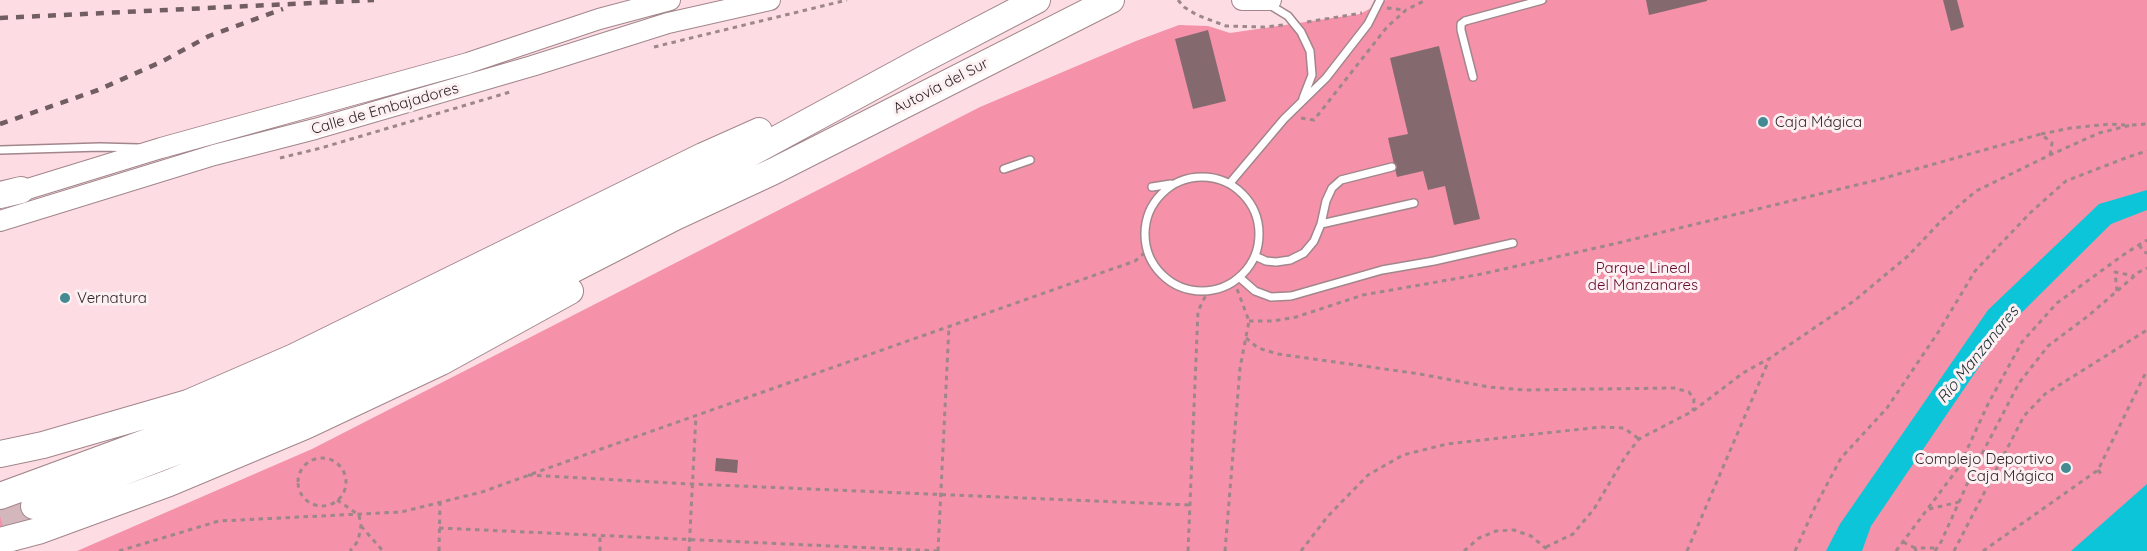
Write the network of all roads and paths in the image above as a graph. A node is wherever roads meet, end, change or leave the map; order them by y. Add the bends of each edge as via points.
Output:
1 (670, 0) edge
2 (770, 0) edge
3 (847, 0) edge
4 (1037, 0) edge
5 (1242, 0) edge
6 (1263, 0) edge
7 (1270, 0) edge
8 (1380, 0) edge
9 (1426, 0) edge
10 (1542, 0) edge
11 (1106, 2) edge
12 (1518, 3) edge
13 (644, 50) dead end
14 (924, 59) junction
15 (1473, 77) dead end
16 (514, 90) dead end
17 (1302, 102) junction
18 (1292, 113) junction
19 (267, 120) junction
20 (2147, 124) edge
21 (2131, 125) junction
22 (2041, 134) junction
23 (161, 148) junction
24 (0, 150) edge
25 (2147, 151) edge
26 (214, 155) junction
27 (2050, 155) junction
28 (280, 158) dead end
29 (1030, 159) dead end
30 (1392, 167) dead end
31 (1004, 169) dead end
32 (1174, 183) junction
33 (1230, 183) junction
34 (1152, 188) dead end
35 (7, 194) edge
36 (1414, 203) dead end
37 (0, 221) edge
38 (1321, 224) junction
39 (2147, 240) edge
40 (1513, 243) dead end
41 (2139, 245) junction
42 (1147, 251) junction
43 (2147, 253) edge
44 (1255, 256) junction
45 (2109, 265) junction
46 (2147, 268) edge
47 (2115, 272) junction
48 (2134, 276) junction
49 (1237, 279) junction
50 (1208, 291) junction
51 (2117, 291) junction
52 (1249, 321) junction
53 (949, 326) junction
54 (2147, 330) edge
55 (1246, 338) junction
56 (294, 357) junction
57 (1770, 358) junction
58 (2147, 370) edge
59 (1693, 411) junction
60 (696, 415) junction
61 (0, 436) edge
62 (1639, 439) junction
63 (0, 454) edge
64 (2098, 470) junction
65 (527, 475) junction
66 (2102, 475) dead end
67 (692, 484) junction
68 (941, 495) junction
69 (0, 496) edge
70 (337, 500) junction
71 (1959, 501) junction
72 (440, 502) junction
73 (1190, 505) junction
74 (1927, 510) junction
75 (359, 515) junction
76 (36, 518) junction
77 (361, 526) junction
78 (440, 528) junction
79 (600, 536) junction
80 (689, 540) junction
81 (0, 541) edge
82 (1903, 542) junction
83 (813, 546) junction
84 (1546, 547) junction
85 (1936, 549) edge
86 (1916, 550) edge
87 (1, 551) edge
88 (119, 551) edge
89 (350, 551) edge
90 (383, 551) edge
91 (439, 551) edge
92 (600, 551) edge
93 (689, 551) edge
94 (813, 551) edge
95 (939, 551) edge
96 (1188, 551) edge
97 (1225, 551) edge
98 (1301, 551) edge
99 (1464, 551) edge
100 (1549, 551) edge
101 (1687, 551) edge
102 (1795, 551) edge
103 (1896, 551) edge
104 (1954, 551) edge
105 (1983, 551) edge

1 - 19 main road, Calle de Embajadores
2 - 26 main road, Calle de Embajadores via 668,23 503,75
3 - 13 path
4 - 14 highway
5 - 6 main road
6 - 7 main road
6 - 17 lane via 1288,16 1310,51 1312,75
8 - 17 lane via 1368,24
9 - 18 path via 1406,10 1387,27 1314,120
10 - 12 lane
11 - 76 highway, Autovía del Sur via 772,172 695,222 441,362 305,426 190,474
12 - 15 lane via 1461,24
14 - 56 highway via 703,156
14 - 69 highway via 693,184 298,379 150,441
16 - 28 path
17 - 18 lane
18 - 33 lane
19 - 23 main road, Calle de Embajadores
19 - 26 main road via 251,135 214,146
20 - 21 path
21 - 22 path via 2100,125
21 - 27 path via 2099,133
22 - 27 path via 2052,143
22 - 52 path via 1877,180 1622,242 1482,274 1363,295 1296,317
23 - 24 lane
23 - 35 main road, Calle de Embajadores
25 - 102 path via 2066,181 1975,271 1887,408 1841,458
26 - 37 main road, Calle de Embajadores
27 - 57 path via 1976,192 1854,301
29 - 31 lane
30 - 38 lane via 1341,180 1326,201
32 - 33 lane via 1212,176
32 - 34 lane
32 - 42 lane via 1150,210 1146,223
33 - 44 lane via 1245,195 1256,212 1260,231
36 - 38 lane
38 - 44 lane via 1304,253 1290,260 1266,261
39 - 41 path
40 - 49 lane via 1382,270 1291,296 1271,297
41 - 43 path
41 - 45 path
42 - 50 lane via 1156,268 1171,282 1189,290
42 - 53 path via 1135,261
44 - 49 lane
45 - 47 path
45 - 74 path via 2057,303 2022,342 1959,467
46 - 48 path
47 - 48 path
47 - 51 path
48 - 51 path
49 - 50 lane
49 - 52 path
50 - 73 path via 1198,312
51 - 71 path via 2048,346 2019,383
52 - 55 path
53 - 60 path
53 - 68 path
54 - 104 path via 2045,394 2024,416
55 - 59 path via 1258,348 1278,354 1489,387 1674,388 1689,392 1694,399
55 - 97 path via 1240,368
56 - 61 highway via 60,425
56 - 63 highway via 188,404
57 - 59 path
57 - 101 path
58 - 64 path
59 - 62 path
60 - 65 path
60 - 67 path
62 - 84 path via 1573,534
62 - 98 path via 1624,428 1600,427 1447,444 1403,454 1368,475
64 - 66 path
64 - 105 path
65 - 67 path
65 - 72 path
67 - 68 path
67 - 80 path
68 - 73 path
68 - 95 path
70 - 70 path via 322,506 307,501 298,488 304,465 318,458 339,466 345,479
70 - 75 path
71 - 74 path
71 - 85 path
72 - 75 path via 401,512
72 - 78 path
73 - 96 path
74 - 82 path
75 - 77 path
75 - 88 path via 219,521
76 - 81 highway
76 - 87 highway
77 - 89 path via 358,541
77 - 90 path
78 - 79 path
78 - 91 path
79 - 80 path
79 - 92 path
80 - 83 path
80 - 93 path
82 - 86 path
82 - 103 path
83 - 94 path
83 - 95 path
84 - 99 path via 1514,530 1496,531 1479,538
84 - 100 path
85 - 86 path

